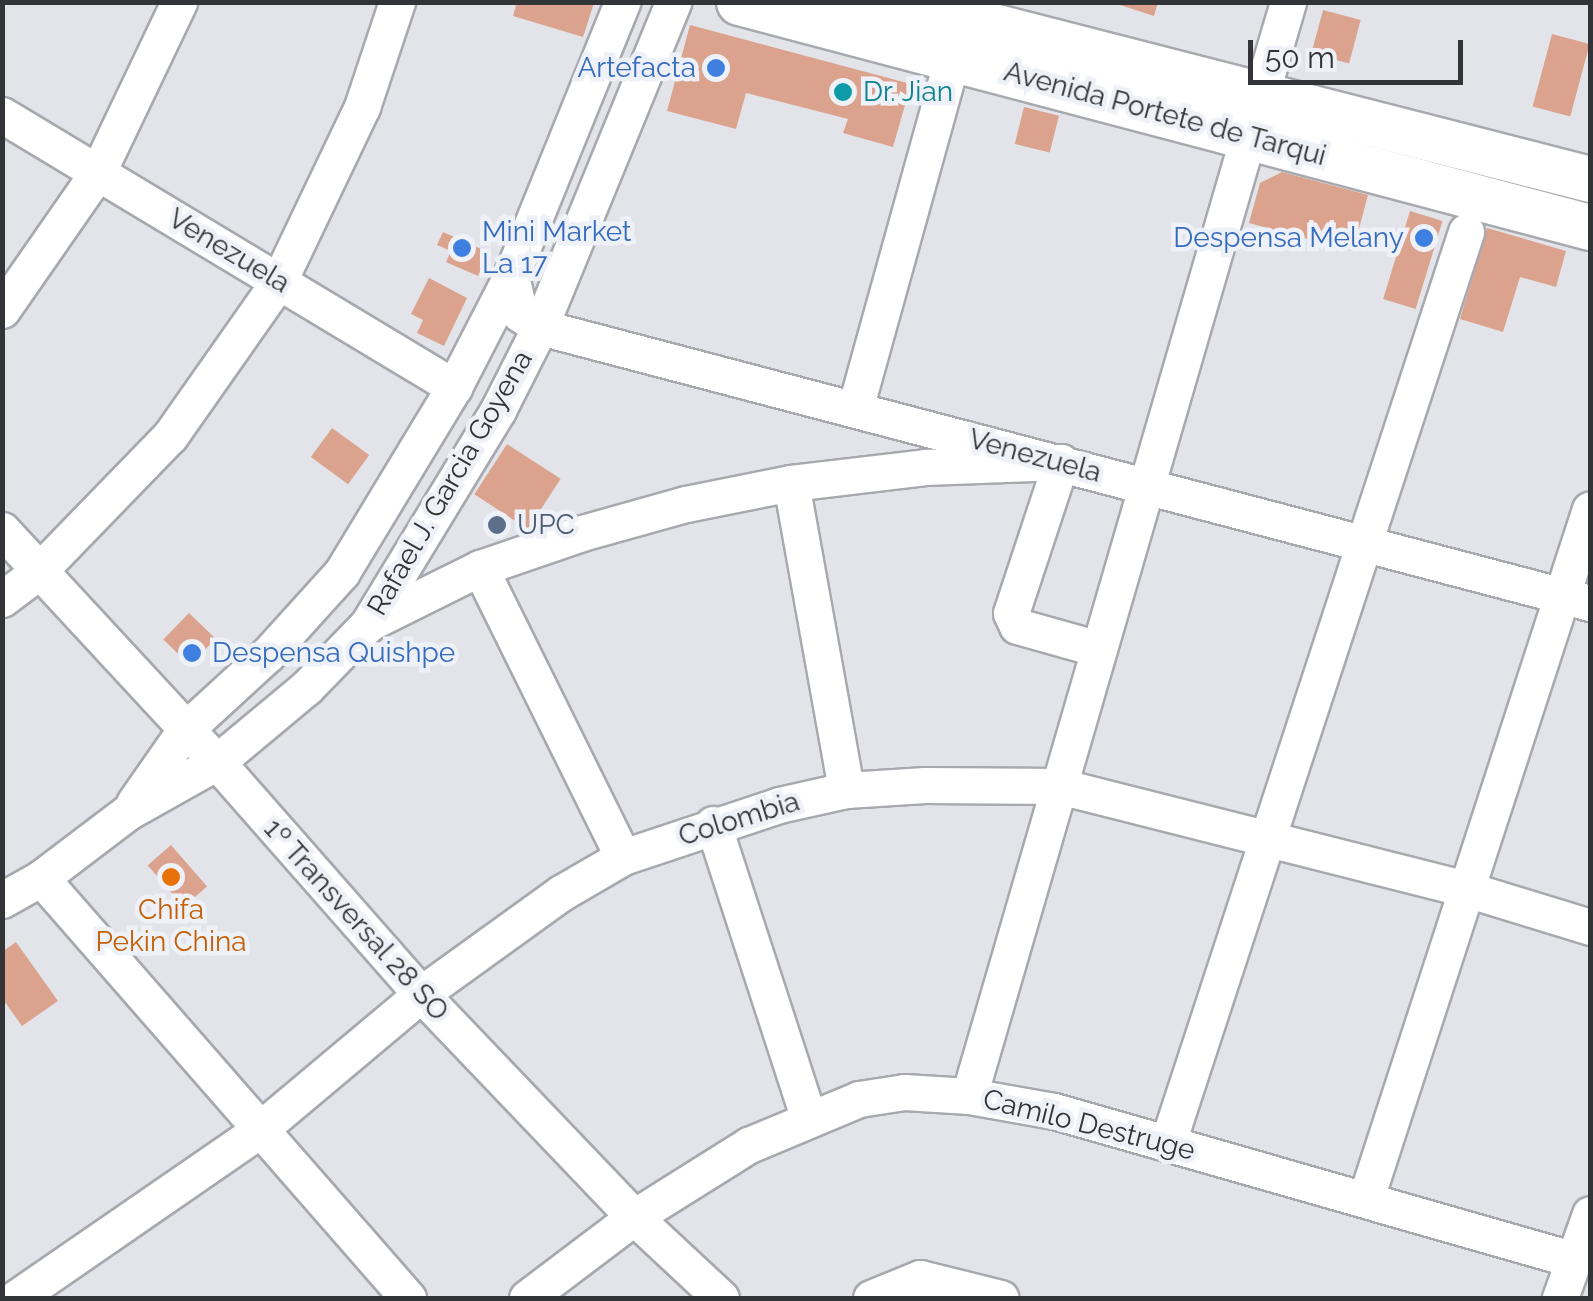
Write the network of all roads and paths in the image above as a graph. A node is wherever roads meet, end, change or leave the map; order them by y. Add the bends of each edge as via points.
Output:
1 (179, 2) edge
2 (397, 2) edge
3 (622, 2) edge
4 (673, 2) edge
5 (738, 2) edge
6 (783, 2) edge
7 (844, 2) edge
8 (900, 2) edge
9 (1288, 2) edge
10 (953, 56) junction
11 (1261, 94) junction
12 (2, 115) edge
13 (1248, 137) junction
14 (98, 172) junction
15 (1590, 178) edge
16 (1590, 200) edge
17 (1590, 218) edge
18 (1590, 227) edge
19 (1466, 232) dead end
20 (511, 276) junction
21 (279, 281) junction
22 (2, 310) edge
23 (540, 326) junction
24 (454, 387) junction
25 (855, 410) junction
26 (1061, 462) junction
27 (791, 483) junction
28 (1147, 486) junction
29 (1590, 509) edge
30 (2, 530) edge
31 (1364, 543) junction
32 (480, 568) junction
33 (38, 572) junction
34 (2, 599) edge
35 (1576, 599) edge
36 (368, 624) junction
37 (1099, 649) junction
38 (185, 730) junction
39 (217, 762) junction
40 (1059, 786) junction
41 (846, 790) junction
42 (128, 812) junction
43 (713, 824) junction
44 (1267, 840) junction
45 (623, 857) junction
46 (41, 878) junction
47 (1466, 889) junction
48 (2, 900) edge
49 (1590, 927) edge
50 (421, 994) junction
51 (969, 1096) junction
52 (808, 1117) junction
53 (258, 1131) junction
54 (1168, 1142) junction
55 (1366, 1198) junction
56 (634, 1217) junction
57 (1585, 1232) edge
58 (2, 1277) edge
59 (15, 1298) edge
60 (408, 1298) edge
61 (526, 1298) edge
62 (722, 1298) edge
63 (871, 1298) edge
64 (1001, 1298) edge
65 (1560, 1298) edge

1 - 14 street
2 - 21 street via 362,107
3 - 20 street, Rafael J. Garcia Goyena
4 - 23 street, Rafael J. Garcia Goyena
5 - 10 main road, Avenida Portete de Tarqui
6 - 17 street, Avenida Portete de Tarqui
7 - 16 street, Avenida Portete de Tarqui
8 - 11 main road, Avenida Portete de Tarqui
9 - 11 street
10 - 13 main road, Avenida Portete de Tarqui
10 - 25 street
11 - 15 main road, Avenida Portete de Tarqui
12 - 14 street, Venezuela
13 - 18 main road, Avenida Portete de Tarqui
13 - 28 street
14 - 21 street, Venezuela
14 - 22 street
19 - 31 street
20 - 23 street via 520,314
20 - 24 street, Rafael J. Garcia Goyena
21 - 24 street, Venezuela
21 - 33 street via 170,436
23 - 25 street, Venezuela
23 - 36 street, Rafael J. Garcia Goyena via 498,410
24 - 38 street, Rafael J. Garcia Goyena via 342,572 268,654
25 - 26 street, Venezuela
26 - 27 street via 926,467
26 - 28 street, Venezuela
26 - 37 street via 1011,614 1017,626
27 - 32 street via 668,509
27 - 41 street
28 - 31 street, Venezuela
28 - 37 street
29 - 35 street
30 - 33 street, 1º Transversal 28 SO
31 - 35 street, Venezuela
31 - 44 street
32 - 36 street
32 - 45 street
33 - 34 street
33 - 38 street, 1º Transversal 28 SO
35 - 47 street
36 - 39 street, Rafael J. Garcia Goyena
37 - 40 street
38 - 39 street, 1º Transversal 28 SO
38 - 42 street, Rafael J. Garcia Goyena
39 - 42 street, Rafael J. Garcia Goyena
39 - 50 street, 1º Transversal 28 SO
40 - 41 street, Colombia
40 - 44 street, Colombia
40 - 51 street
41 - 43 street, Colombia
42 - 46 street, Rafael J. Garcia Goyena
43 - 45 street, Colombia
43 - 52 street
44 - 47 street, Colombia
44 - 54 street
45 - 50 street, Colombia via 561,892
46 - 48 street, Rafael J. Garcia Goyena
46 - 53 street
47 - 49 street, Colombia
47 - 55 street
50 - 53 street, Colombia
50 - 56 street, 1º Transversal 28 SO
51 - 52 street, Camilo Destruge via 904,1092
51 - 54 street, Camilo Destruge
52 - 56 street, Camilo Destruge via 749,1145
53 - 59 street, Colombia
53 - 60 street
54 - 55 street, Camilo Destruge
55 - 57 street, Camilo Destruge
56 - 61 street, Camilo Destruge
56 - 62 street, 1º Transversal 28 SO
57 - 65 street
58 - 59 street
63 - 64 street via 920,1278

